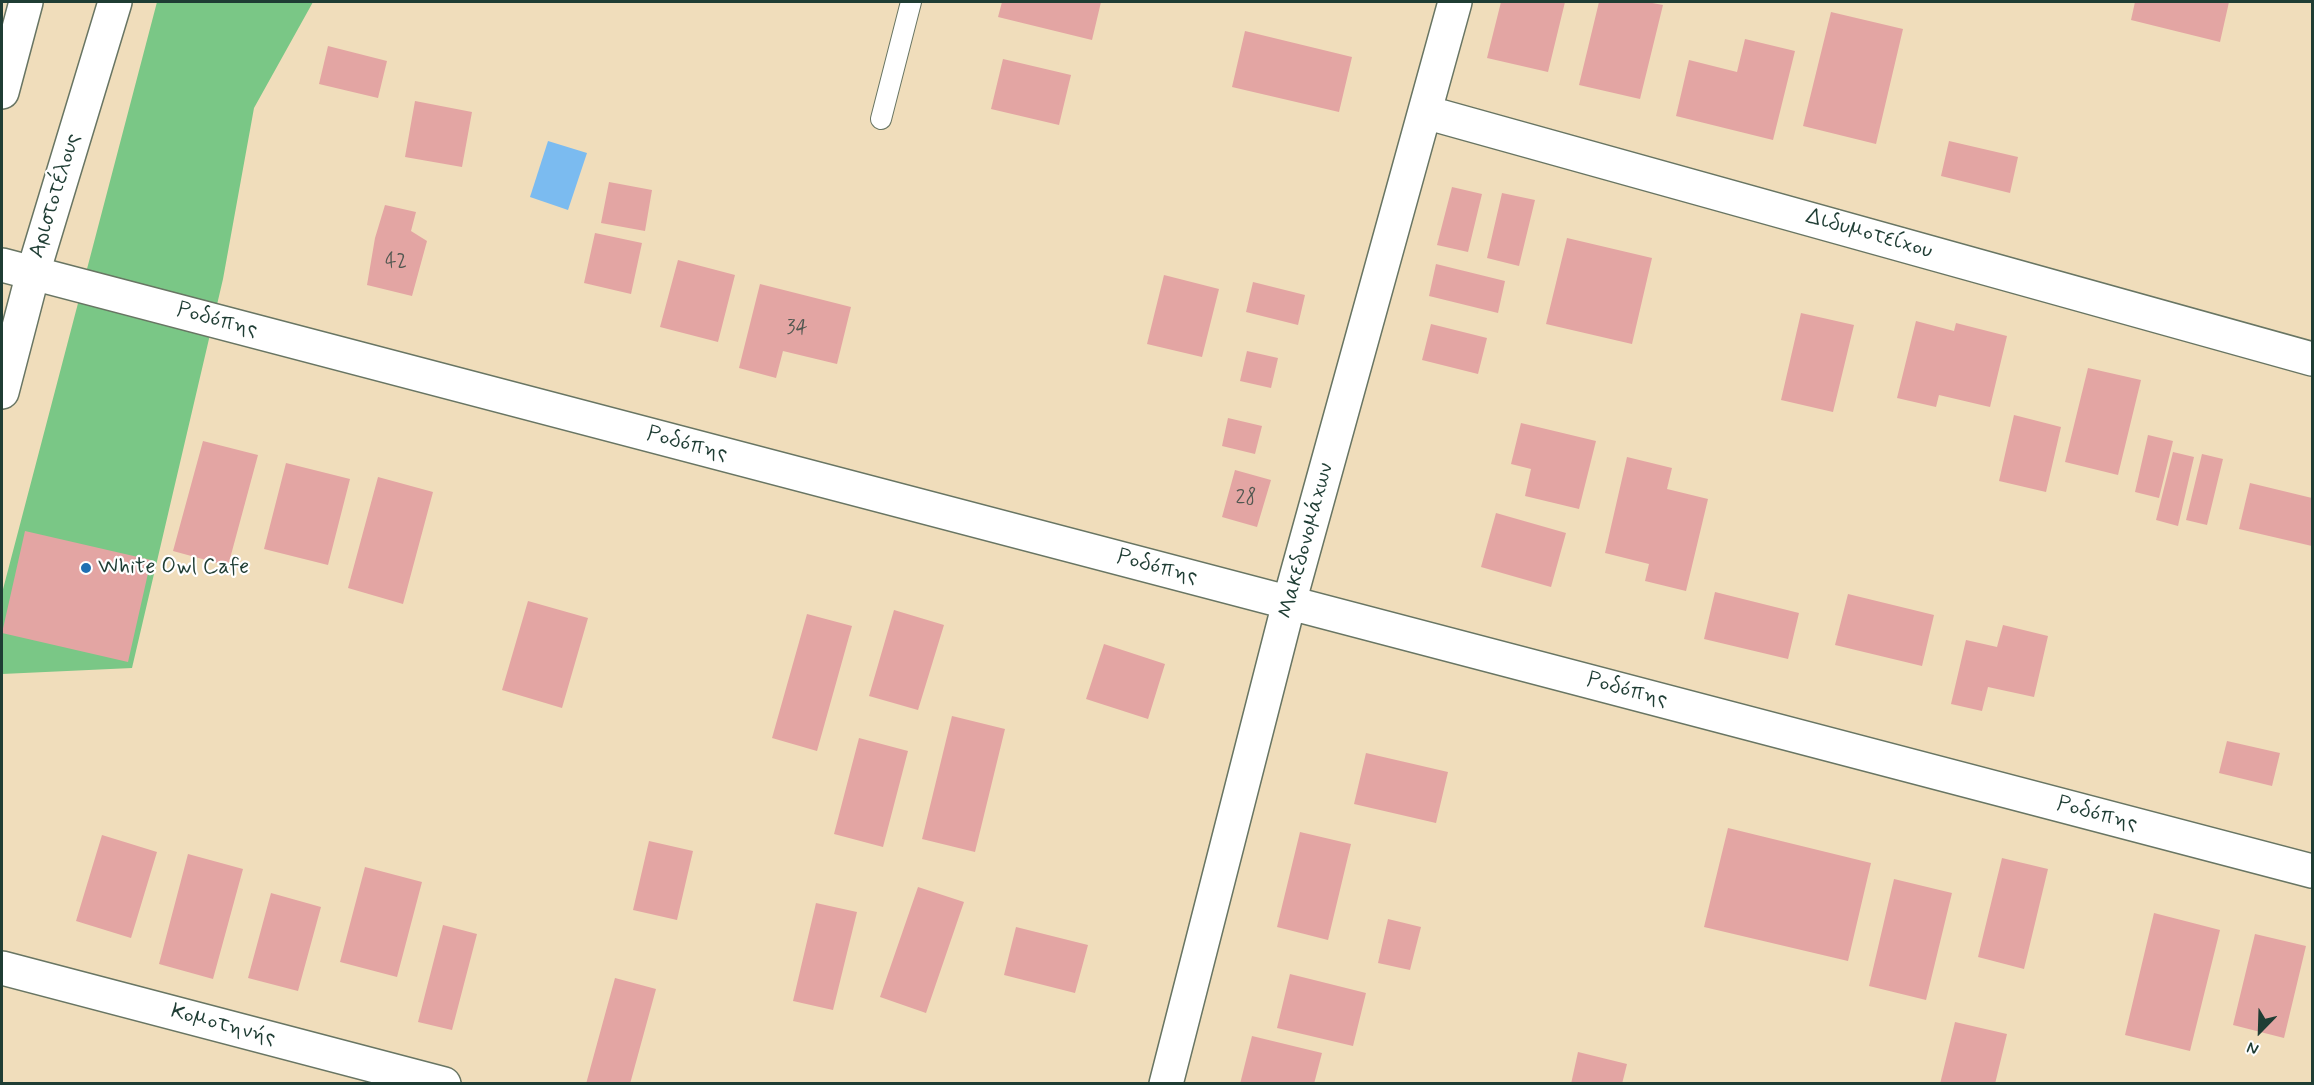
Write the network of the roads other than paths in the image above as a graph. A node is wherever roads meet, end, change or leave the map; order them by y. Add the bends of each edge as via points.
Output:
1 (26, 2) edge
2 (115, 2) edge
3 (910, 2) edge
4 (1455, 2) edge
5 (2, 92) edge
6 (1425, 112) junction
7 (881, 119) dead end
8 (2, 265) edge
9 (33, 273) junction
10 (2313, 359) edge
11 (2, 392) edge
12 (1289, 603) junction
13 (2313, 871) edge
14 (2, 968) edge
15 (444, 1083) edge
16 (1166, 1083) edge

1 - 5 street
2 - 9 street, Αριστοτέλους
3 - 7 lane
4 - 6 street, Μακεδονομάχων
6 - 10 street, Διδυμοτείχου
6 - 12 street, Μακεδονομάχων
8 - 9 street, Ροδόπης
9 - 11 street, Αριστοτέλους
9 - 12 street, Ροδόπης
12 - 13 street, Ροδόπης
12 - 16 street, Μακεδονομάχων
14 - 15 street, Κομοτηνής

